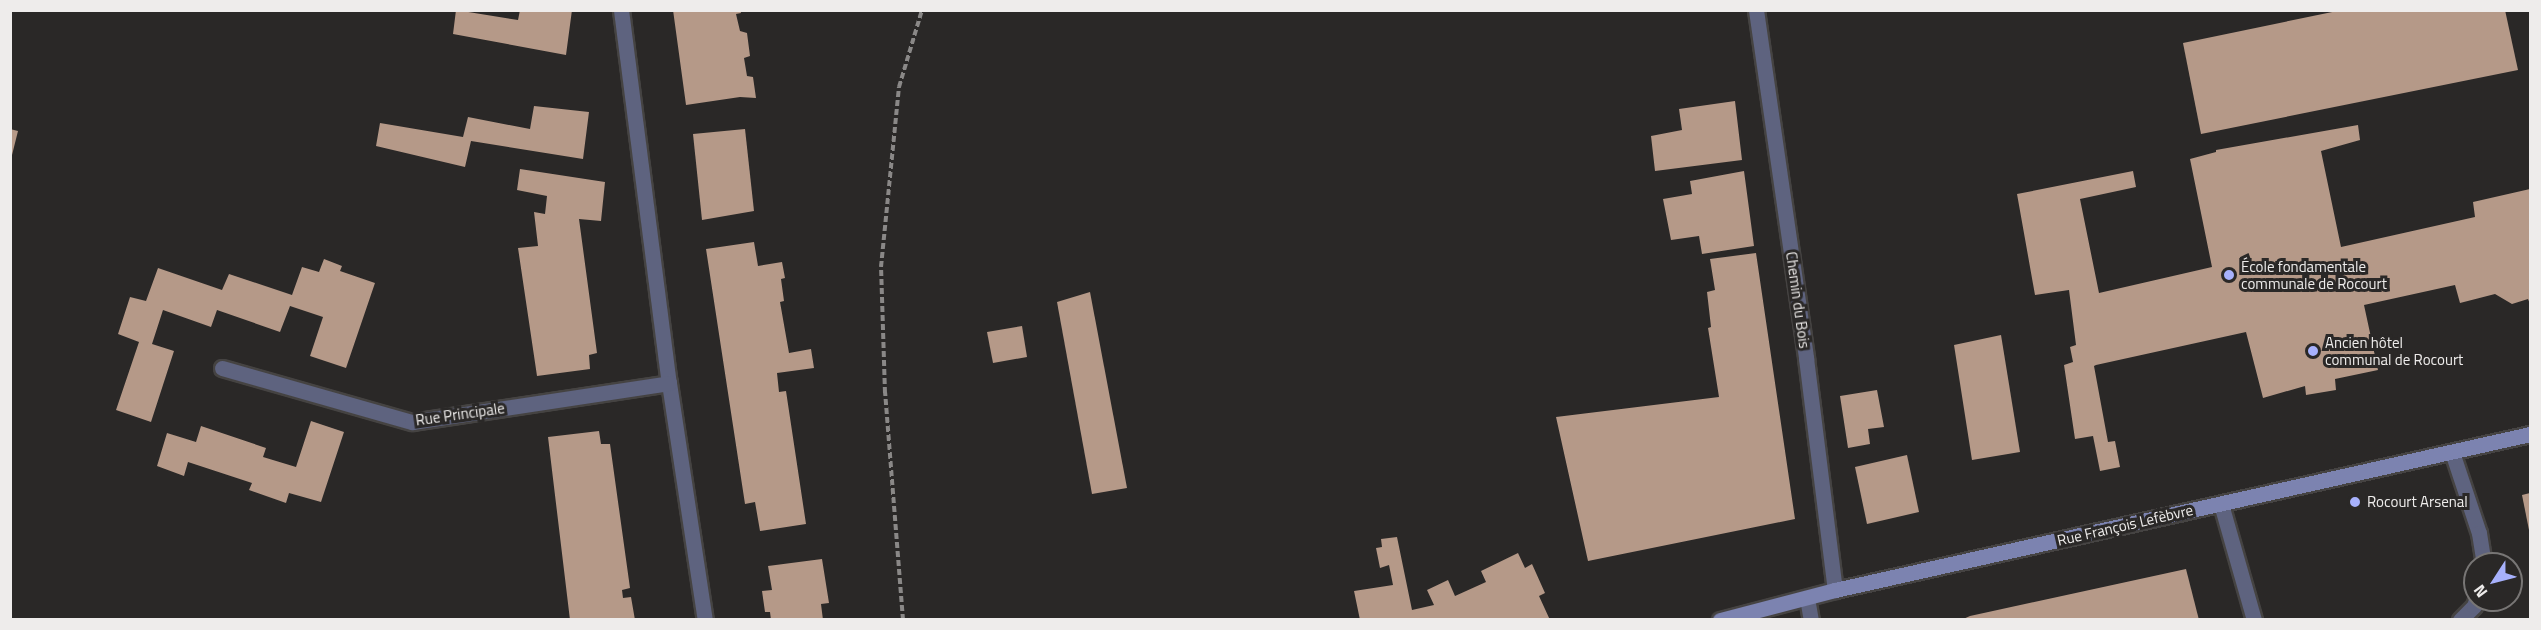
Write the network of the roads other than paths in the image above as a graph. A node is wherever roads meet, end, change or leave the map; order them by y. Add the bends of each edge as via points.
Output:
1 (621, 10) edge
2 (1756, 10) edge
3 (222, 368) dead end
4 (669, 383) junction
5 (2530, 434) edge
6 (2452, 452) junction
7 (2221, 504) junction
8 (2482, 552) edge
9 (1835, 591) junction
10 (1807, 598) junction
11 (705, 620) edge
12 (1720, 620) edge
13 (1811, 620) edge
14 (2254, 620) edge

1 - 4 street
2 - 9 street, Chemin du Bois
3 - 4 street, Rue Principale via 412,422
4 - 11 street
5 - 6 main road, Rue François Lefèbvre
6 - 7 main road, Rue François Lefèbvre
6 - 8 street
7 - 9 main road, Rue François Lefèbvre
7 - 14 street
9 - 10 main road, Rue François Lefèbvre
10 - 12 main road, Rue François Lefèbvre
10 - 13 street

